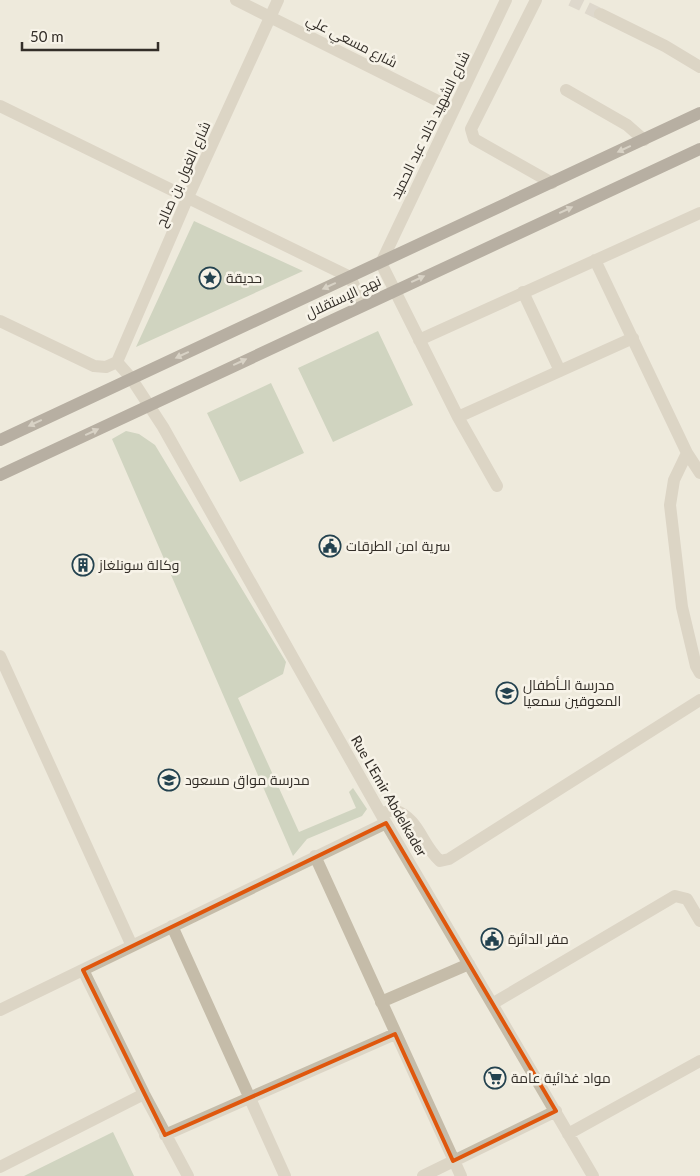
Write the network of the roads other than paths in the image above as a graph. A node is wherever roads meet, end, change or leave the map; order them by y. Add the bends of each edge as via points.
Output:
1 (236, 0) edge
2 (278, 0) edge
3 (506, 0) edge
4 (536, 0) edge
5 (600, 14) tunnel mouth
6 (270, 17) junction
7 (700, 67) edge
8 (566, 90) dead end
9 (0, 106) edge
10 (454, 109) junction
11 (700, 113) edge
12 (644, 140) junction
13 (700, 149) edge
14 (552, 183) junction
15 (188, 197) junction
16 (700, 213) edge
17 (595, 260) junction
18 (381, 262) junction
19 (350, 277) junction
20 (394, 290) junction
21 (523, 292) junction
22 (363, 304) junction
23 (0, 321) edge
24 (633, 338) junction
25 (419, 340) junction
26 (117, 362) junction
27 (560, 371) junction
28 (132, 378) junction
29 (150, 405) junction
30 (458, 417) junction
31 (0, 440) edge
32 (687, 453) junction
33 (700, 473) edge
34 (0, 475) edge
35 (497, 486) dead end
36 (0, 656) edge
37 (700, 673) edge
38 (700, 700) edge
39 (384, 818) junction
40 (315, 856) junction
41 (700, 921) edge
42 (172, 926) junction
43 (132, 946) junction
44 (469, 964) junction
45 (83, 970) junction
46 (381, 1002) junction
47 (492, 1004) junction
48 (0, 1010) edge
49 (395, 1034) junction
50 (700, 1061) edge
51 (144, 1094) junction
52 (250, 1099) junction
53 (556, 1111) junction
54 (568, 1134) junction
55 (165, 1135) junction
56 (453, 1161) junction
57 (0, 1168) edge
58 (188, 1176) edge
59 (285, 1176) edge
60 (424, 1176) edge
61 (461, 1176) edge
62 (593, 1176) edge

1 - 6 street, شارع مسعي علي
2 - 6 street, شارع الغول بن صالح
3 - 10 street, شارع الشهيد خالد عبد الحميد
4 - 14 street via 471,128 471,134 474,139
5 - 7 street
6 - 10 street, شارع مسعي علي
6 - 15 street, شارع الغول بن صالح
8 - 12 street via 627,126
9 - 15 street
10 - 18 street, شارع الشهيد خالد عبد الحميد
11 - 12 main road, نهج الإستقلال
12 -> 14 main road, نهج الإستقلال
20 -> 13 main road, نهج الإستقلال
14 - 18 main road, نهج الإستقلال
15 - 19 street
15 - 26 street, شارع الغول بن صالح
16 - 17 street
17 - 21 street
17 - 24 street
18 - 19 main road, نهج الإستقلال
18 - 20 street
19 - 22 street
19 -> 28 main road, نهج الإستقلال
20 - 22 main road, نهج الإستقلال
20 - 25 street
21 - 25 street
21 - 27 street
29 -> 22 main road, نهج الإستقلال
23 - 26 street via 94,366 106,367
24 - 27 street
24 - 32 street
25 - 30 street
26 - 28 street, Rue L'Emir Abdelkader
27 - 30 street
28 - 29 street, Rue L'Emir Abdelkader
28 -> 31 main road, نهج الإستقلال
34 -> 29 main road, نهج الإستقلال
29 - 39 street, Rue L'Emir Abdelkader
30 - 35 street
32 - 33 street
32 - 37 street via 674,480 670,505 682,607
36 - 43 street
38 - 39 street via 448,859 440,861 434,856 410,817 394,810
39 - 40 street
39 - 44 street, Rue L'Emir Abdelkader
40 - 42 street
40 - 46 street
41 - 47 street via 687,899 675,896
42 - 43 street
42 - 52 street
43 - 45 street
44 - 46 street
44 - 47 street, Rue L'Emir Abdelkader
45 - 48 street
45 - 51 street
46 - 49 street
47 - 53 street, Rue L'Emir Abdelkader
49 - 52 street
49 - 56 street
50 - 54 street
51 - 55 street
51 - 57 street
52 - 55 street
52 - 59 street
53 - 54 street, Rue L'Emir Abdelkader
53 - 56 street
54 - 62 street, Rue L'Emir Abdelkader
55 - 58 street
56 - 60 street
56 - 61 street

